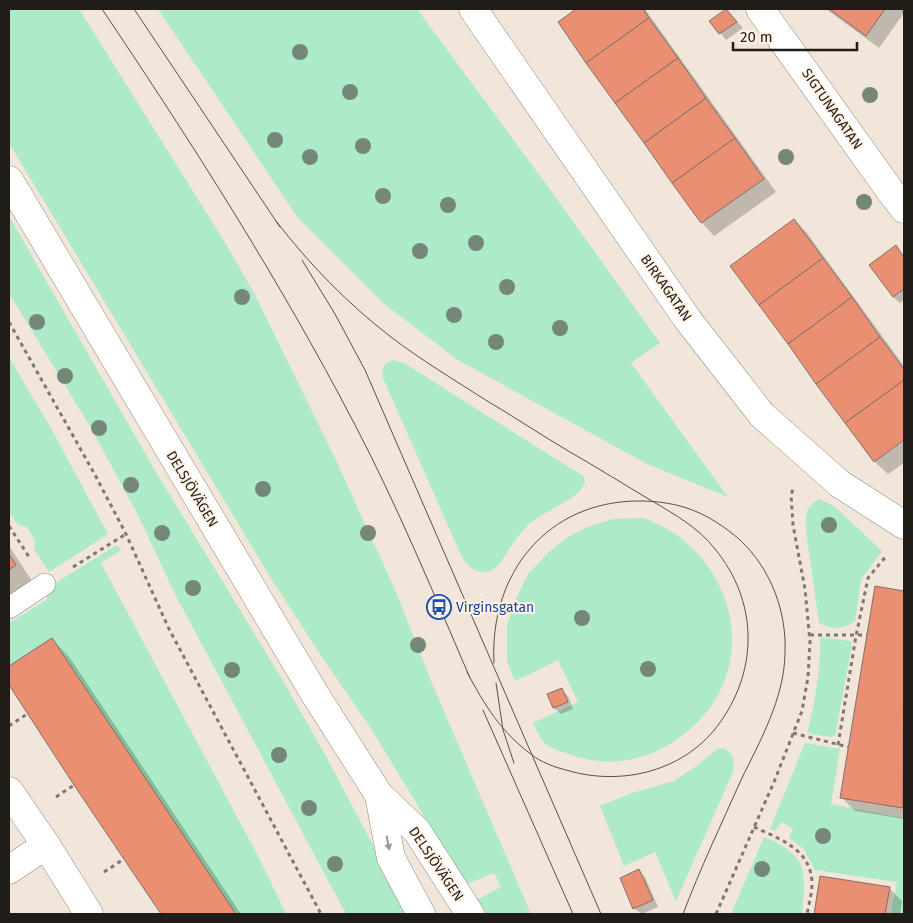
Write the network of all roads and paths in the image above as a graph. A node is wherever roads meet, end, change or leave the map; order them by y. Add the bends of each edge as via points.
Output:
1 (473, 9) edge
2 (760, 9) edge
3 (9, 180) edge
4 (904, 209) edge
5 (9, 322) edge
6 (810, 459) junction
7 (126, 534) junction
8 (898, 537) edge
9 (45, 584) joint
10 (9, 608) edge
11 (810, 634) junction
12 (867, 635) dead end
13 (856, 636) junction
14 (27, 714) dead end
15 (9, 726) edge
16 (793, 734) junction
17 (838, 745) junction
18 (848, 747) dead end
19 (9, 791) edge
20 (379, 795) junction
21 (754, 827) junction
22 (46, 845) junction
23 (9, 870) edge
24 (89, 914) edge
25 (321, 914) edge
26 (421, 914) edge
27 (470, 914) edge
28 (716, 914) edge
29 (807, 914) edge

1 - 6 street, BIRKAGATAN via 688,320 762,415
2 - 4 street, SIGTUNAGATAN
3 - 20 street, DELSJÖVÄGEN via 316,696
5 - 7 path
6 - 8 street, BIRKAGATAN
6 - 11 path via 797,474 791,494
7 - 9 path
7 - 25 path via 169,629
8 - 13 path via 868,578
9 - 10 lane
11 - 13 path
11 - 16 path via 808,676 802,711
12 - 13 path
13 - 17 path
14 - 15 path
16 - 17 path
16 - 21 path
17 - 18 path
19 - 22 street
20 -> 26 street, DELSJÖVÄGEN via 391,858
20 - 27 street, DELSJÖVÄGEN via 417,832
21 - 28 path
21 - 29 path via 791,844 801,853 812,884
22 - 23 street
22 - 24 street

